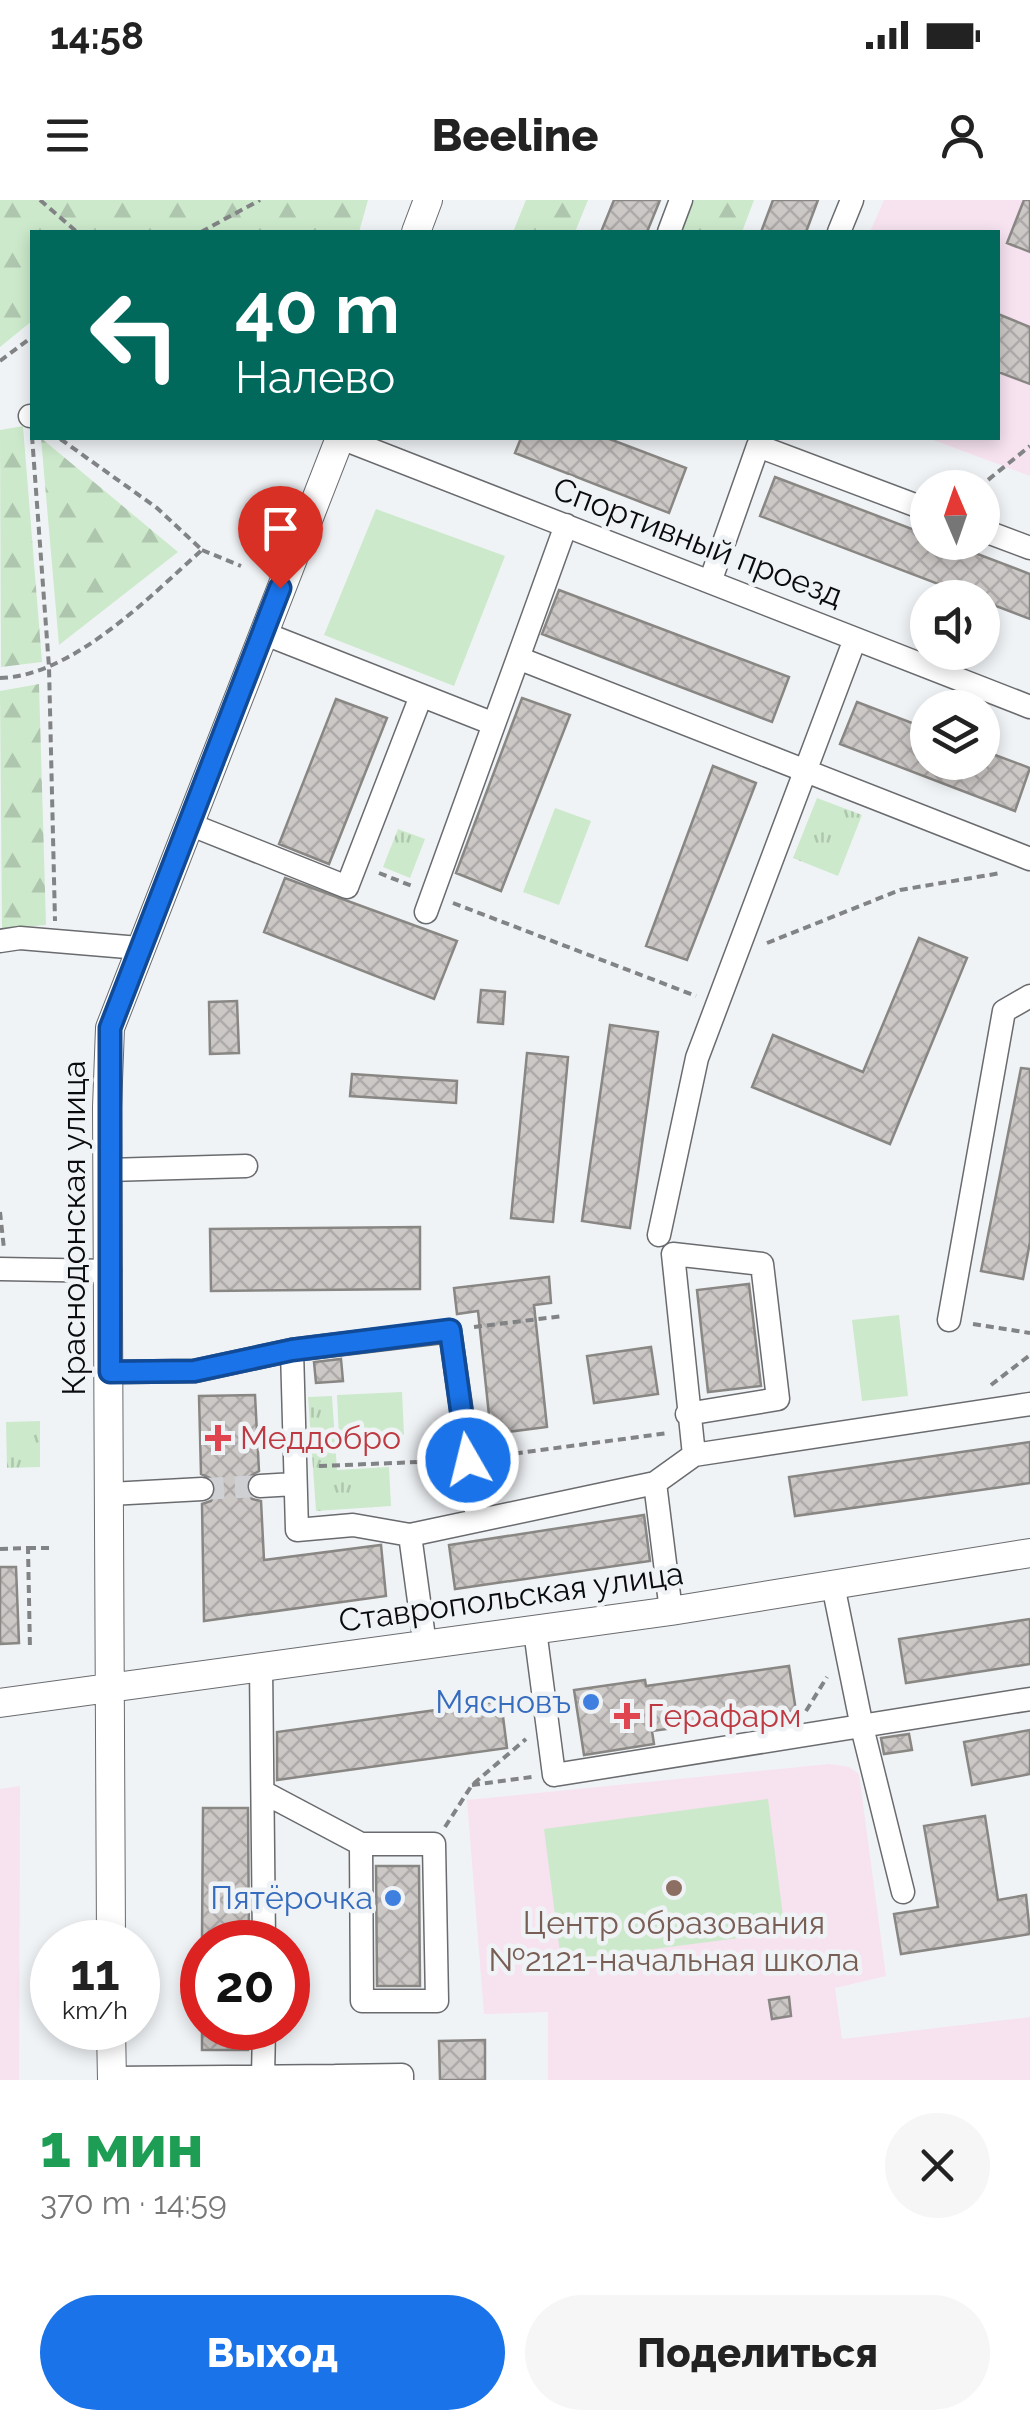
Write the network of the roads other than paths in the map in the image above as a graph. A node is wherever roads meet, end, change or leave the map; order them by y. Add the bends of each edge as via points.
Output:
1 (428, 200) edge
2 (681, 200) edge
3 (852, 200) edge
4 (417, 230) edge
5 (670, 230) edge
6 (840, 230) edge
7 (339, 440) edge
8 (345, 440) edge
9 (760, 442) edge
10 (910, 503) edge
11 (566, 526) junction
12 (1000, 537) edge
13 (1030, 548) edge
14 (710, 582) junction
15 (263, 633) junction
16 (855, 638) junction
17 (518, 658) junction
18 (420, 696) junction
19 (1030, 707) edge
20 (494, 724) junction
21 (804, 770) junction
22 (188, 824) junction
23 (1021, 865) edge
24 (430, 904) road end
25 (0, 940) edge
26 (139, 948) junction
27 (1030, 996) edge
28 (246, 1166) dead end
29 (108, 1170) junction
30 (660, 1235) dead end
31 (3, 1269) edge
32 (110, 1271) junction
33 (949, 1320) road end
34 (292, 1350) junction
35 (110, 1372) junction
36 (1030, 1404) edge
37 (687, 1414) junction
38 (694, 1455) junction
39 (655, 1483) junction
40 (295, 1484) junction
41 (260, 1486) tunnel mouth
42 (202, 1489) tunnel mouth
43 (110, 1494) junction
44 (477, 1518) junction
45 (410, 1535) junction
46 (1030, 1553) edge
47 (833, 1584) junction
48 (670, 1611) junction
49 (535, 1630) junction
50 (425, 1645) junction
51 (261, 1666) junction
52 (110, 1686) junction
53 (1030, 1699) edge
54 (0, 1703) edge
55 (862, 1727) junction
56 (263, 1792) junction
57 (361, 1844) junction
58 (903, 1892) dead end
59 (111, 1920) edge
60 (264, 1920) edge
61 (111, 2050) edge
62 (264, 2050) edge
63 (263, 2076) junction
64 (216, 2078) edge
65 (336, 2078) edge
66 (112, 2079) edge
67 (402, 2080) edge

1 - 4 main road
2 - 5 street
3 - 6 street
7 - 15 main road, Краснодонская улица
8 - 11 street, Спортивный проезд
9 - 10 street
9 - 14 street
11 - 14 street, Спортивный проезд
11 - 17 street
12 - 13 street
14 - 16 street, Спортивный проезд
15 - 18 street
15 - 22 main road, Краснодонская улица
16 - 19 street, Спортивный проезд
16 - 21 street
17 - 20 street
17 - 21 street
18 - 20 street
18 - 22 street via 347,887
20 - 24 street
21 - 23 street
21 - 30 street via 698,1058
22 - 26 main road, Краснодонская улица
25 - 26 street
26 - 29 main road, Краснодонская улица via 110,1028
27 - 33 street via 1004,1011
28 - 29 street
29 - 32 main road, Краснодонская улица
31 - 32 street
32 - 35 main road, Краснодонская улица
34 - 35 street via 194,1371
34 - 40 street
34 - 44 street via 450,1330
35 - 43 main road, Краснодонская улица
36 - 38 street
37 - 37 street via 778,1400 762,1264 673,1254
37 - 38 street
38 - 39 street
39 - 44 street
39 - 48 street
40 - 41 street
40 - 45 street via 297,1530 352,1525
42 - 43 street
43 - 52 main road, Краснодонская улица
44 - 45 street
45 - 50 street
46 - 47 main road, Ставропольская улица
47 - 48 main road, Ставропольская улица
47 - 55 street
48 - 49 main road, Ставропольская улица
49 - 50 main road, Ставропольская улица
49 - 55 street via 554,1774
50 - 51 main road, Ставропольская улица
51 - 52 main road, Ставропольская улица
51 - 56 street
52 - 54 main road, Ставропольская улица
52 - 59 main road, Краснодонская улица
53 - 55 street
55 - 58 street
56 - 57 street
56 - 60 street
57 - 57 street via 362,2001 437,2001 434,1844
61 - 66 main road
62 - 63 street
63 - 64 street
63 - 65 street
64 - 66 street
65 - 67 street

